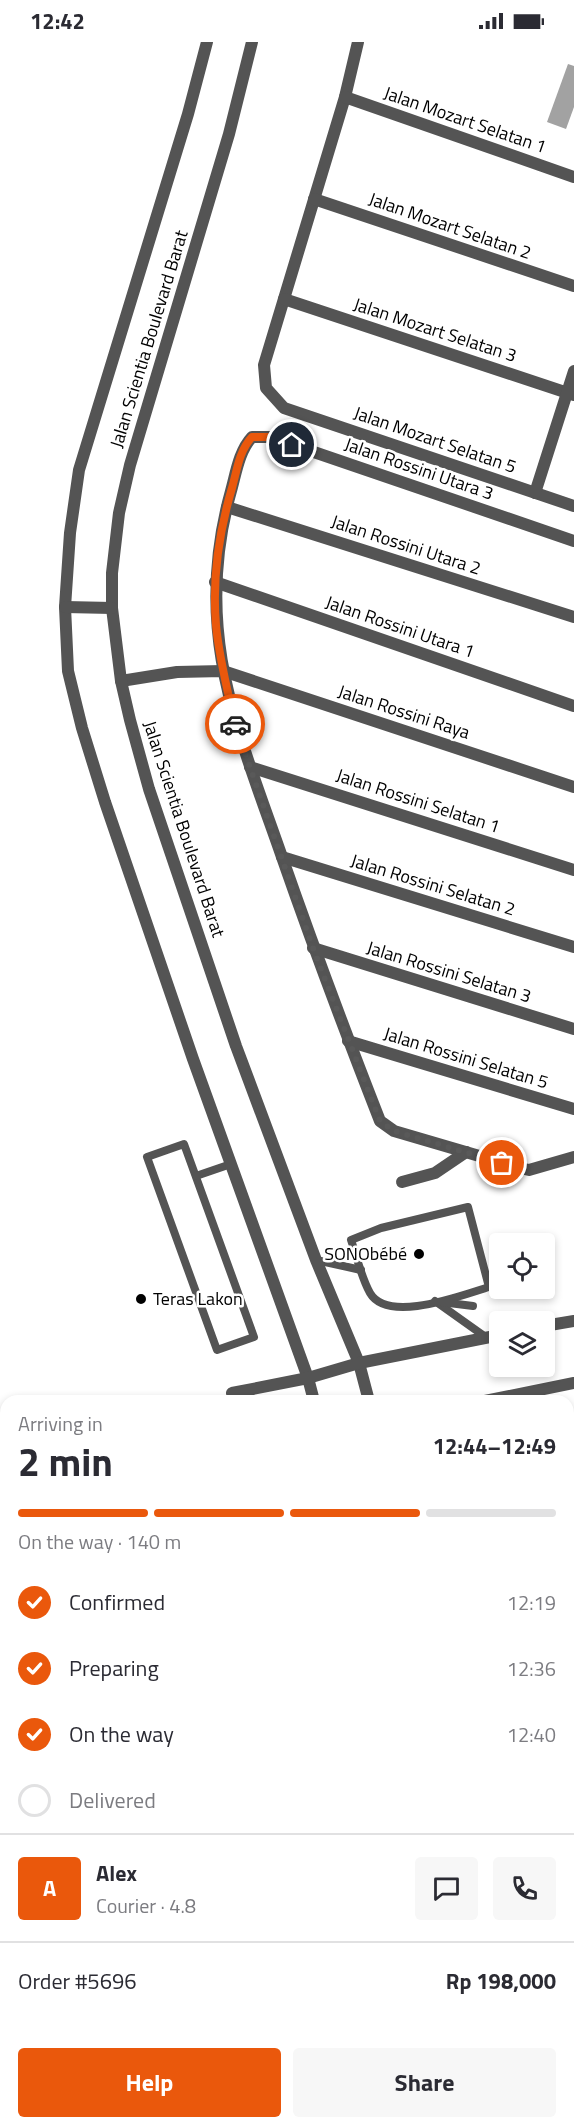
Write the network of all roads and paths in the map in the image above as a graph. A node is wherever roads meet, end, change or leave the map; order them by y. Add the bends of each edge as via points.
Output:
1 (207, 42) edge
2 (252, 42) edge
3 (358, 42) edge
4 (345, 97) junction
5 (574, 177) edge
6 (314, 199) junction
7 (574, 286) edge
8 (284, 299) junction
9 (574, 371) edge
10 (571, 394) edge
11 (535, 493) junction
12 (574, 506) edge
13 (226, 507) junction
14 (574, 541) edge
15 (215, 582) junction
16 (65, 607) junction
17 (112, 608) junction
18 (574, 618) edge
19 (223, 671) junction
20 (121, 681) junction
21 (574, 706) edge
22 (250, 767) junction
23 (574, 787) edge
24 (282, 857) junction
25 (574, 870) edge
26 (574, 947) edge
27 (313, 948) junction
28 (574, 1029) edge
29 (348, 1041) junction
30 (574, 1109) edge
31 (466, 1152) junction
32 (574, 1157) edge
33 (231, 1164) junction
34 (196, 1176) junction
35 (402, 1182) dead end
36 (316, 1260) junction
37 (361, 1270) junction
38 (435, 1301) junction
39 (473, 1306) dead end
40 (574, 1321) edge
41 (555, 1324) edge
42 (489, 1334) edge
43 (489, 1337) edge
44 (359, 1363) junction
45 (308, 1378) junction
46 (574, 1383) edge
47 (232, 1395) edge
48 (312, 1395) edge
49 (367, 1395) edge
50 (514, 1395) edge

1 - 16 street, Jalan Scientia Boulevard Barat via 79,470
2 - 17 street, Jalan Scientia Boulevard Barat via 229,134 118,513
3 - 4 street
4 - 5 street, Jalan Mozart Selatan 1
4 - 6 street
6 - 7 street, Jalan Mozart Selatan 2
6 - 8 street
8 - 10 street, Jalan Mozart Selatan 3
8 - 11 street, Jalan Mozart Selatan 5 via 264,365 266,388 284,408
9 - 10 street
10 - 11 street
11 - 12 street, Jalan Mozart Selatan 5
13 - 14 street, Jalan Rossini Utara 3 via 244,446 252,437 270,437
13 - 15 street
13 - 18 street, Jalan Rossini Utara 2
15 - 19 street
15 - 21 street, Jalan Rossini Utara 1
16 - 17 street
16 - 33 street, Jalan Scientia Boulevard Barat via 68,671 82,728
17 - 20 street, Jalan Scientia Boulevard Barat
19 - 20 street, Jalan Rossini Raya via 177,672
19 - 22 street
19 - 23 street, Jalan Rossini Raya
20 - 36 street, Jalan Scientia Boulevard Barat via 149,789
22 - 24 street
22 - 25 street, Jalan Rossini Selatan 1
24 - 26 street, Jalan Rossini Selatan 2
24 - 27 street
27 - 28 street, Jalan Rossini Selatan 3
27 - 29 street
29 - 30 street, Jalan Rossini Selatan 5
29 - 31 street via 385,1126
31 - 32 street via 529,1170
31 - 35 street via 435,1173
33 - 34 lane
33 - 45 street, Jalan Scientia Boulevard Barat
34 - 34 lane via 254,1337 217,1350 147,1157 184,1144
36 - 37 lane
36 - 44 street, Jalan Scientia Boulevard Barat
37 - 38 lane via 370,1294 380,1303 410,1308
37 - 38 lane via 351,1240 381,1228 468,1207 489,1287
38 - 39 lane
38 - 42 lane
40 - 41 street
43 - 44 street
44 - 45 street
44 - 49 street, Jalan Scientia Boulevard Barat
45 - 47 street
45 - 48 street, Jalan Scientia Boulevard Barat
46 - 50 street

